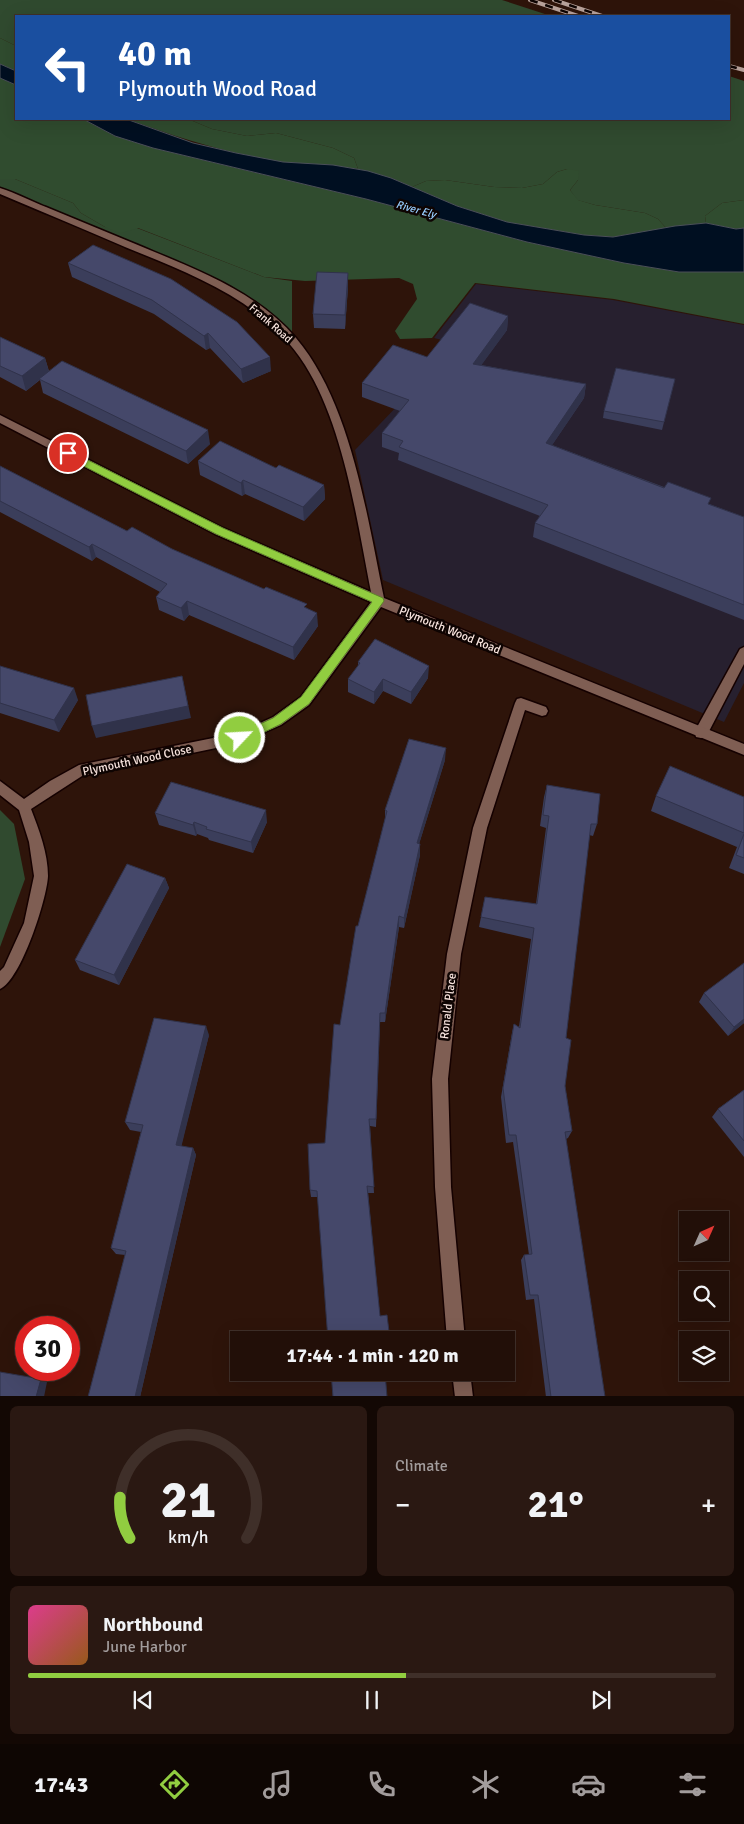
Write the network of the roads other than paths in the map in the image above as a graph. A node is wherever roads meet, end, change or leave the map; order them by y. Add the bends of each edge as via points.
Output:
1 (0, 191) edge
2 (0, 419) edge
3 (379, 601) junction
4 (744, 652) edge
5 (542, 711) dead end
6 (701, 732) junction
7 (744, 750) edge
8 (0, 787) edge
9 (24, 807) junction
10 (0, 982) edge
11 (455, 1331) edge
12 (462, 1381) edge
13 (464, 1396) edge

1 - 3 street, Frank Road via 210,279 260,311 292,340 306,359 332,413 348,462
2 - 3 street, Plymouth Wood Road via 219,531
3 - 6 street, Plymouth Wood Road
3 - 9 street, Plymouth Wood Close via 305,700 277,721 240,738 80,772
4 - 6 street
5 - 11 street, Ronald Place via 521,703 480,828 454,954 440,1078 442,1187
6 - 7 street, Plymouth Wood Road
8 - 9 street
9 - 10 street via 36,842 40,876 32,923 9,972
12 - 13 street

